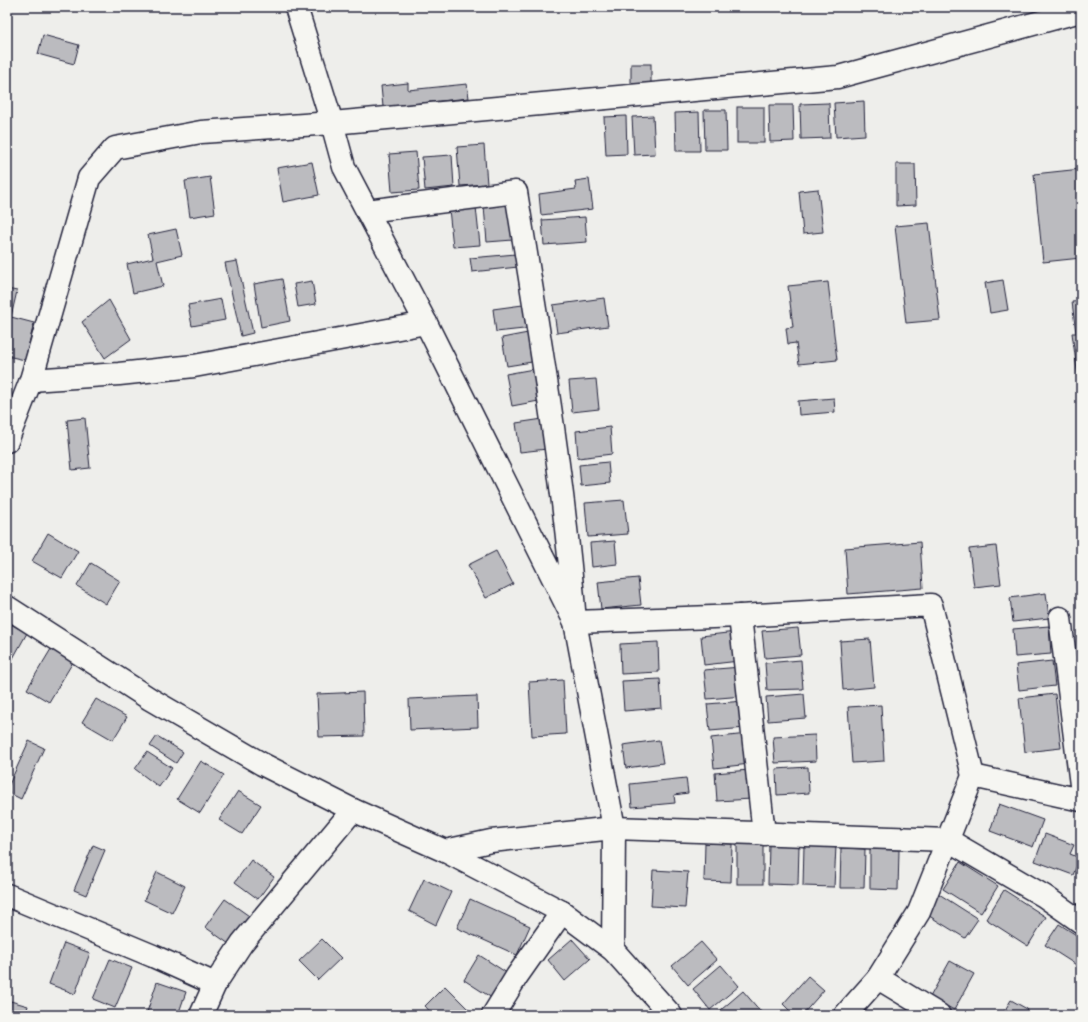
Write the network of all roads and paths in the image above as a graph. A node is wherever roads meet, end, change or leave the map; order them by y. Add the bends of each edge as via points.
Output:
1 (296, 7) edge
2 (1081, 11) edge
3 (332, 123) junction
4 (366, 211) junction
5 (426, 322) junction
6 (31, 380) junction
7 (7, 441) edge
8 (7, 607) edge
9 (740, 616) junction
10 (1060, 618) dead end
11 (575, 622) junction
12 (973, 776) junction
13 (1081, 785) edge
14 (1081, 800) edge
15 (353, 810) junction
16 (614, 828) junction
17 (764, 834) junction
18 (948, 840) junction
19 (445, 851) junction
20 (7, 895) edge
21 (562, 912) junction
22 (1081, 922) edge
23 (613, 950) junction
24 (878, 978) junction
25 (215, 984) junction
26 (201, 1015) edge
27 (493, 1015) edge
28 (671, 1015) edge
29 (845, 1015) edge
30 (940, 1015) edge

1 - 3 street
2 - 3 street via 838,77
3 - 4 street via 344,167
3 - 6 street via 201,132 116,148 90,178
4 - 5 street
4 - 11 street via 516,192 570,554
5 - 6 street via 194,366
5 - 11 street
6 - 7 street
8 - 15 street via 150,699 262,764
9 - 11 street
9 - 12 street via 932,606
9 - 17 street
10 - 13 street
11 - 16 street
12 - 14 street
12 - 18 street
15 - 19 street
15 - 25 street via 242,943
16 - 17 street
16 - 19 street via 491,841
16 - 23 street
17 - 18 street
18 - 22 street via 1044,896
18 - 24 street via 919,912
19 - 21 street
20 - 25 street
21 - 23 street
21 - 27 street
23 - 28 street
24 - 29 street
24 - 30 street
25 - 26 street

